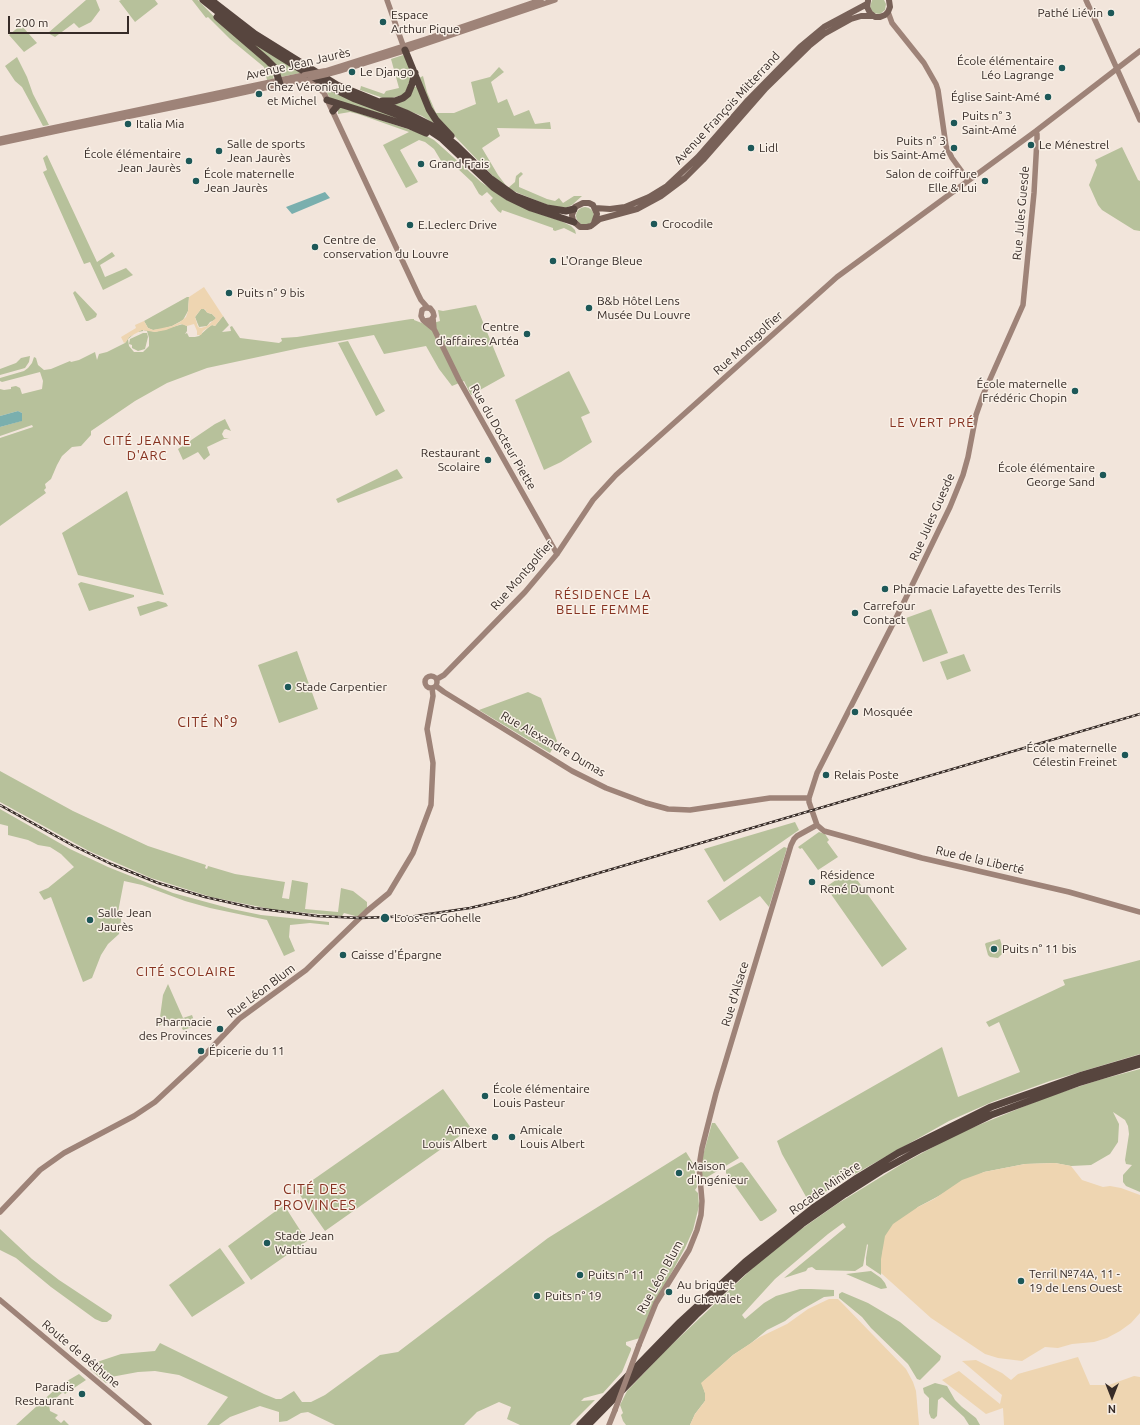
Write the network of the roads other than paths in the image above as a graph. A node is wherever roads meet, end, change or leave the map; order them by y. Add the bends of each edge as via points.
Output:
1 (387, 0) edge
2 (541, 0) edge
3 (555, 0) edge
4 (1086, 0) edge
5 (207, 1) edge
6 (890, 1) edge
7 (868, 2) edge
8 (888, 12) junction
9 (873, 16) junction
10 (880, 17) junction
11 (892, 23) junction
12 (404, 48) junction
13 (1140, 51) edge
14 (1117, 68) junction
15 (326, 72) junction
16 (415, 73) junction
17 (306, 77) junction
18 (279, 82) junction
19 (327, 100) junction
20 (376, 101) junction
21 (339, 104) junction
22 (333, 111) junction
23 (1140, 120) edge
24 (1036, 131) junction
25 (0, 139) edge
26 (0, 143) edge
27 (456, 149) junction
28 (968, 180) junction
29 (595, 208) junction
30 (574, 209) junction
31 (618, 214) junction
32 (632, 217) dead end
33 (574, 222) junction
34 (594, 223) junction
35 (425, 309) junction
36 (433, 318) junction
37 (425, 321) junction
38 (434, 329) junction
39 (557, 554) junction
40 (437, 679) junction
41 (434, 687) junction
42 (442, 691) junction
43 (433, 696) junction
44 (809, 798) junction
45 (817, 825) junction
46 (1140, 912) edge
47 (1140, 1058) edge
48 (1140, 1064) edge
49 (700, 1183) joint
50 (0, 1212) edge
51 (0, 1300) edge
52 (149, 1425) edge
53 (580, 1425) edge
54 (588, 1425) edge
55 (609, 1425) edge

1 - 12 street
2 - 12 street, Avenue Jean Jaurès
3 - 12 street, Avenue Jean Jaurès
4 - 14 street
5 - 18 highway via 209,10 272,66
5 - 20 highway via 337,85
5 - 27 highway via 252,39 326,85 418,124
6 - 8 main road
7 - 9 main road via 868,10
7 - 29 main road, Avenue François Mitterrand via 824,28 800,47 748,100 698,157 667,186 650,197 625,207
8 - 10 main road
8 - 11 street
9 - 10 main road, Avenue François Mitterrand
9 - 31 main road, Avenue François Mitterrand via 850,19 824,34 798,55 766,88 685,178 637,209
10 - 11 street
11 - 28 street via 924,63 938,90 947,149
12 - 15 street, Avenue Jean Jaurès
12 - 16 highway
13 - 14 street, Rue Montgolfier
14 - 23 street
14 - 24 street, Rue Montgolfier
15 - 17 street, Avenue Jean Jaurès, bridge
15 - 17 street, Avenue Jean Jaurès, bridge
16 - 20 highway via 410,90 403,98
16 - 27 highway via 429,109 452,137
17 - 18 street, Avenue Jean Jaurès
17 - 19 street via 324,93
18 - 25 street, Avenue Jean Jaurès
18 - 26 street, Avenue Jean Jaurès via 214,99
19 - 21 highway
19 - 22 street
20 - 27 highway via 419,118 441,132
21 - 22 highway
21 - 27 highway via 410,126
22 - 35 street
24 - 28 street, Rue Montgolfier
24 - 44 street, Rue Jules Guesde via 1034,193 1021,311 978,408 963,475 950,508 817,773
27 - 30 highway via 516,196 547,208 566,211
27 - 33 highway via 486,182 508,197 531,208
28 - 39 street, Rue Montgolfier via 837,277 616,475 593,500
29 - 30 main road via 585,202
29 - 34 main road via 597,214
30 - 33 main road
31 - 32 main road
31 - 34 main road, Avenue François Mitterrand
33 - 34 main road via 583,228
35 - 36 street via 433,312
35 - 37 street via 421,316
36 - 37 street
36 - 38 street, Rue du Docteur Piette
37 - 38 street, Rue du Docteur Piette
38 - 39 street, Rue du Docteur Piette via 459,380
39 - 40 street, Rue Montgolfier via 506,612 444,675
40 - 41 street
40 - 41 street via 434,676 425,679 426,685
41 - 42 street, Rue Alexandre Dumas
41 - 43 street, Rue Léon Blum
42 - 43 street
42 - 44 street, Rue Alexandre Dumas via 572,771 606,788 646,803 668,809 690,810 770,798
43 - 50 street, Rue Léon Blum via 427,723 433,763 431,805 413,853 389,893 306,970 239,1019 155,1102 64,1153 40,1170
44 - 45 street
45 - 46 street, Rue de la Liberté via 824,831 916,856 1058,889
45 - 49 street, Rue d'Alsace via 794,839 789,852 716,1093 701,1152
47 - 53 highway, Rocade Minière via 991,1107 898,1153 857,1178 813,1208 745,1262 680,1322
48 - 54 highway, Rocade Minière via 1078,1083 991,1115 914,1152 845,1194 802,1224 744,1271 696,1315
49 - 55 street, Rue Léon Blum, bridge via 702,1201 697,1230 689,1250 656,1304
51 - 52 street, Route de Béthune

